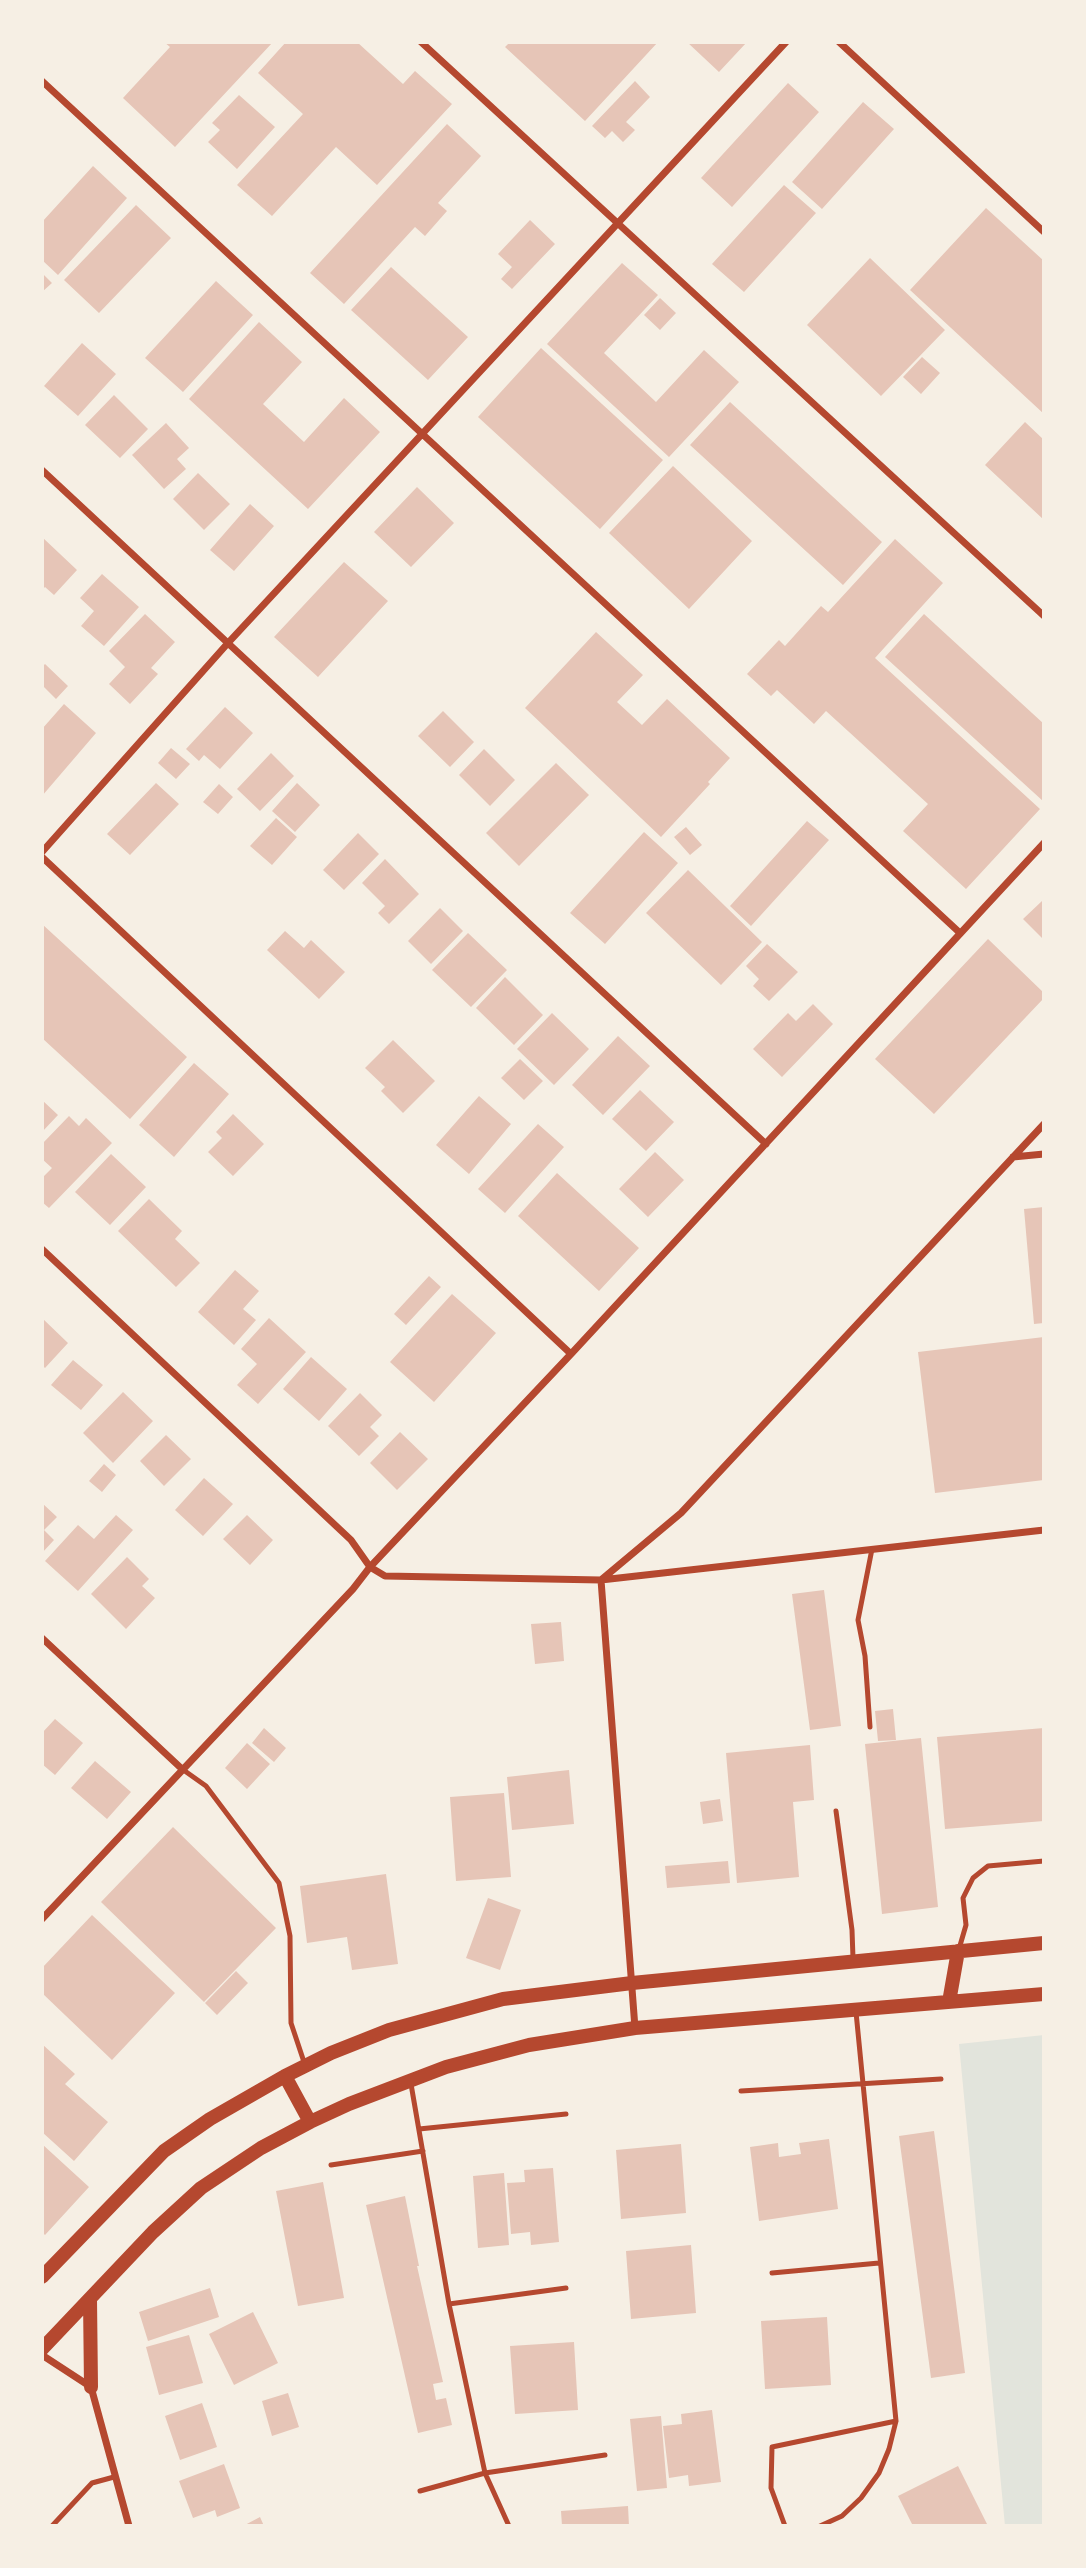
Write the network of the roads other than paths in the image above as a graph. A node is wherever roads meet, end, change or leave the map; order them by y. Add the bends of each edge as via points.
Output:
1 (421, 42) edge
2 (786, 42) edge
3 (839, 42) edge
4 (42, 81) edge
5 (618, 223) junction
6 (1044, 232) edge
7 (422, 433) junction
8 (42, 470) edge
9 (1044, 616) edge
10 (228, 643) junction
11 (1044, 843) edge
12 (42, 852) edge
13 (42, 857) edge
14 (960, 933) junction
15 (1044, 1124) edge
16 (766, 1144) junction
17 (1044, 1154) edge
18 (1013, 1157) junction
19 (42, 1249) edge
20 (571, 1354) junction
21 (1044, 1530) edge
22 (872, 1549) junction
23 (370, 1567) junction
24 (601, 1580) junction
25 (42, 1638) edge
26 (870, 1727) dead end
27 (182, 1769) junction
28 (836, 1811) dead end
29 (1044, 1861) edge
30 (42, 1919) edge
31 (1044, 1943) edge
32 (958, 1951) junction
33 (853, 1962) junction
34 (632, 1983) junction
35 (1044, 1993) edge
36 (949, 2001) junction
37 (855, 2009) junction
38 (635, 2028) junction
39 (305, 2066) junction
40 (285, 2076) junction
41 (941, 2079) dead end
42 (410, 2081) junction
43 (863, 2084) junction
44 (741, 2091) dead end
45 (566, 2114) dead end
46 (310, 2122) junction
47 (419, 2129) junction
48 (423, 2151) junction
49 (331, 2165) dead end
50 (879, 2263) junction
51 (772, 2273) dead end
52 (42, 2277) edge
53 (565, 2288) dead end
54 (90, 2299) junction
55 (449, 2304) junction
56 (42, 2349) edge
57 (42, 2355) edge
58 (91, 2387) junction
59 (896, 2421) junction
60 (605, 2455) dead end
61 (485, 2473) junction
62 (114, 2477) junction
63 (420, 2491) dead end
64 (52, 2526) edge
65 (129, 2526) edge
66 (509, 2526) edge
67 (785, 2526) edge
68 (820, 2526) edge

1 - 5 street
2 - 5 street
3 - 6 street
4 - 7 street
5 - 7 street
5 - 9 street
7 - 10 street
7 - 14 street
8 - 10 street
10 - 12 street
10 - 16 street
11 - 14 street
13 - 20 street
14 - 16 street
15 - 18 street
16 - 20 street
17 - 18 street
18 - 24 street via 681,1513
19 - 23 street via 351,1540
20 - 23 street
21 - 22 street
22 - 24 street
22 - 26 lane via 858,1620
23 - 24 street via 385,1576
23 - 27 street
24 - 34 street
25 - 27 street
27 - 30 street
27 - 39 lane via 206,1786 279,1883 290,1936 291,2023
28 - 33 lane
29 - 32 lane via 988,1866 973,1878 962,1898 966,1925
31 - 32 main road
32 - 33 main road
32 - 36 main road
33 - 34 main road
34 - 38 street
34 - 39 main road via 503,1999 389,2030
35 - 36 main road
36 - 37 main road
37 - 38 main road
37 - 43 lane
38 - 42 main road via 529,2045
39 - 40 main road
40 - 46 main road
40 - 52 main road via 164,2151
41 - 43 lane
42 - 46 main road
42 - 47 lane
43 - 44 lane
43 - 50 lane
45 - 47 lane
46 - 54 main road via 201,2188
47 - 48 lane
48 - 49 lane
48 - 55 lane
50 - 51 lane
50 - 59 lane
53 - 55 lane
54 - 56 main road
54 - 58 main road
55 - 61 lane
57 - 58 street
58 - 62 street
59 - 67 lane via 772,2447 771,2488
59 - 68 lane via 879,2473 861,2498 842,2516
60 - 61 lane
61 - 63 lane
61 - 66 lane
62 - 64 lane via 92,2483
62 - 65 street

